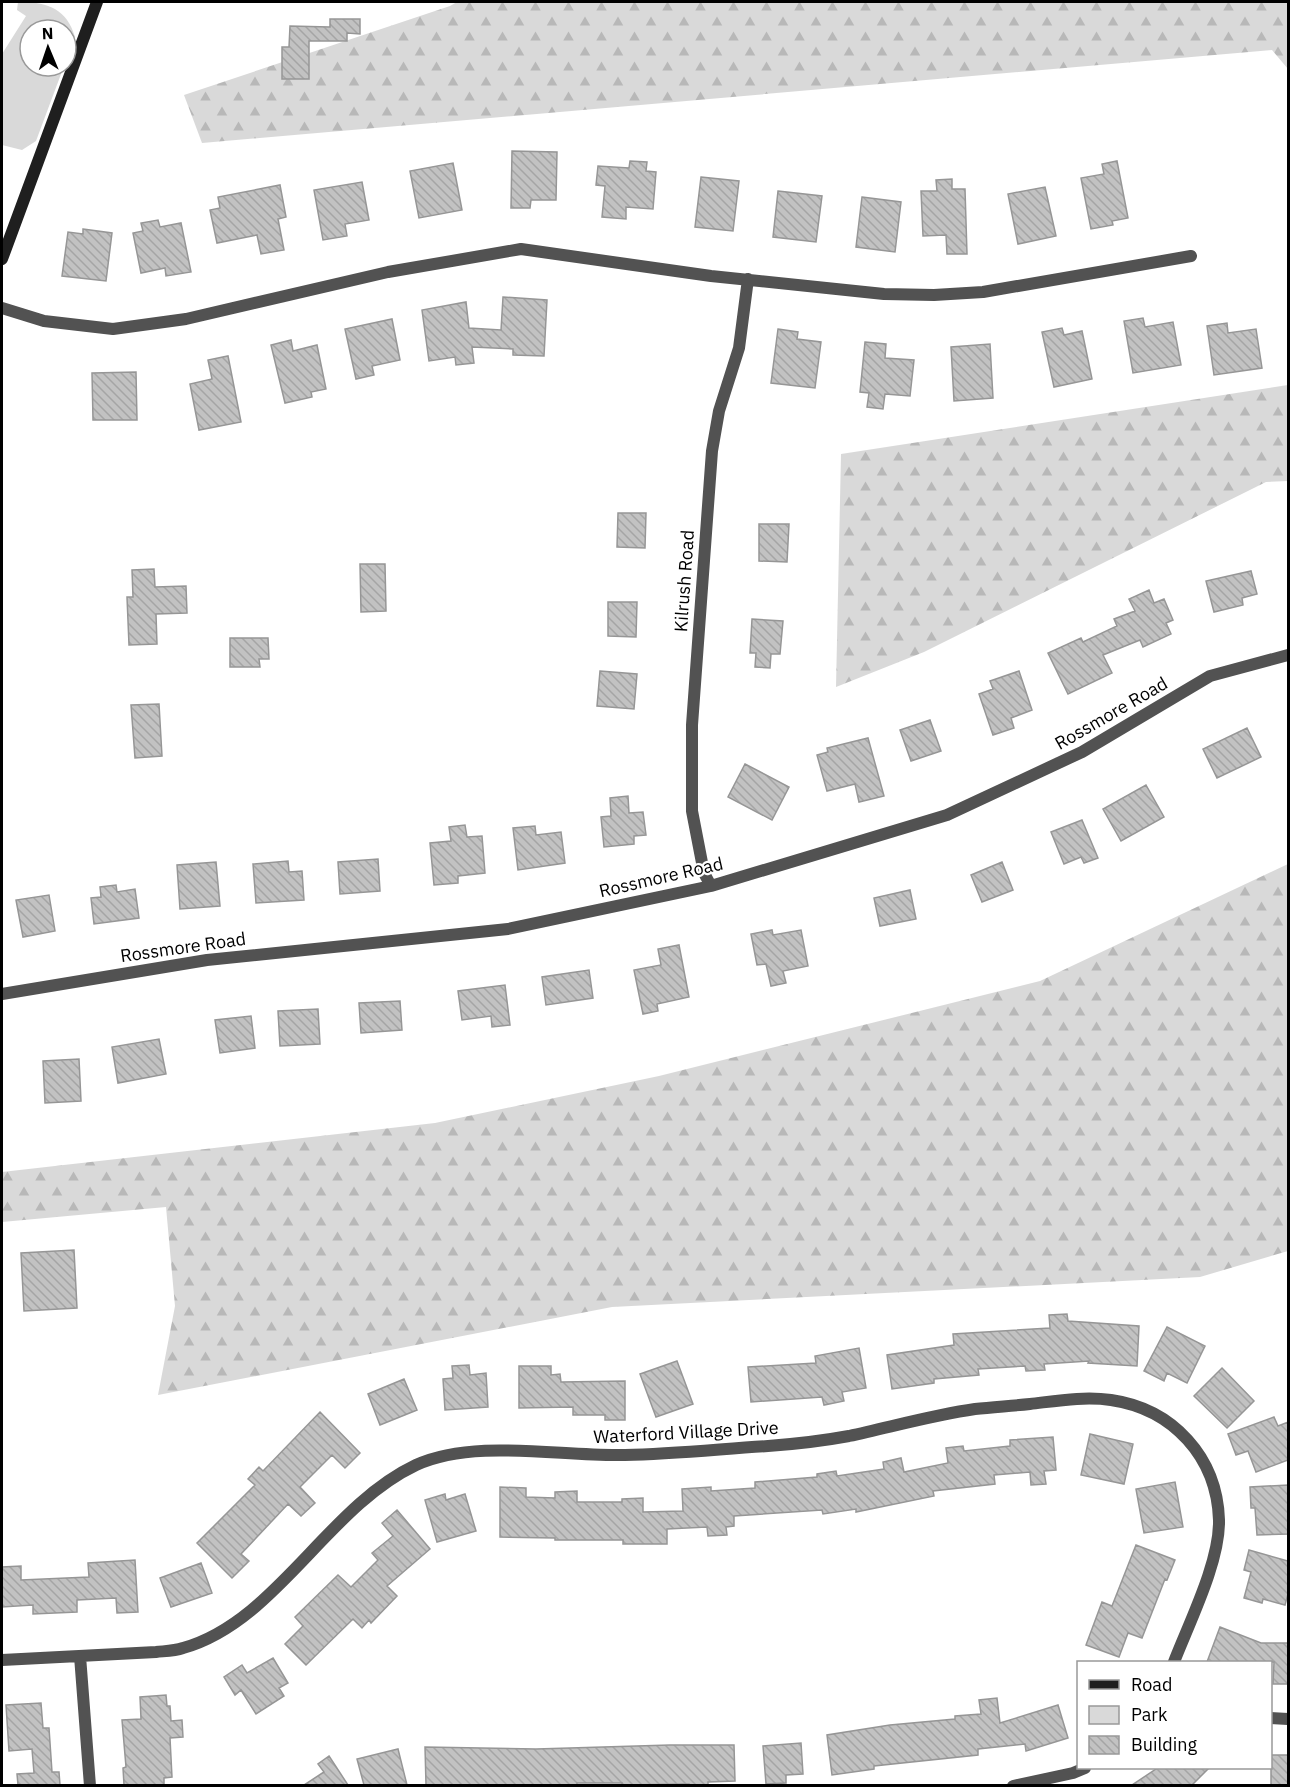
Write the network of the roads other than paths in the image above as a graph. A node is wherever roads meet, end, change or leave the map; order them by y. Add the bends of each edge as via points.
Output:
1 (97, 2) edge
2 (1191, 256) dead end
3 (2, 259) edge
4 (748, 279) junction
5 (2, 308) edge
6 (1288, 654) edge
7 (711, 886) junction
8 (2, 994) edge
9 (80, 1656) junction
10 (2, 1660) edge
11 (1174, 1661) edge
12 (1272, 1718) edge
13 (1288, 1719) edge
14 (1081, 1769) edge
15 (90, 1785) edge
16 (1013, 1785) edge

1 - 3 street
2 - 4 street via 982,292 944,294 884,294
4 - 5 street via 521,249 388,272 186,319 113,329 44,321
4 - 7 street, Kilrush Road via 739,348 719,411 712,451 692,725 692,811 704,873
6 - 7 street, Rossmore Road via 1210,676 1082,752 947,815
7 - 8 street, Rossmore Road via 508,929 207,960
9 - 10 street, Waterford Village Drive
9 - 11 street, Waterford Village Drive via 181,1649 227,1628 254,1608 365,1498 419,1464 444,1457 506,1451 626,1455 795,1444 974,1410 1077,1399 1132,1404 1156,1414 1178,1428 1194,1447 1209,1477 1219,1522 1216,1541 1210,1569
9 - 15 street
12 - 13 street
14 - 16 street

